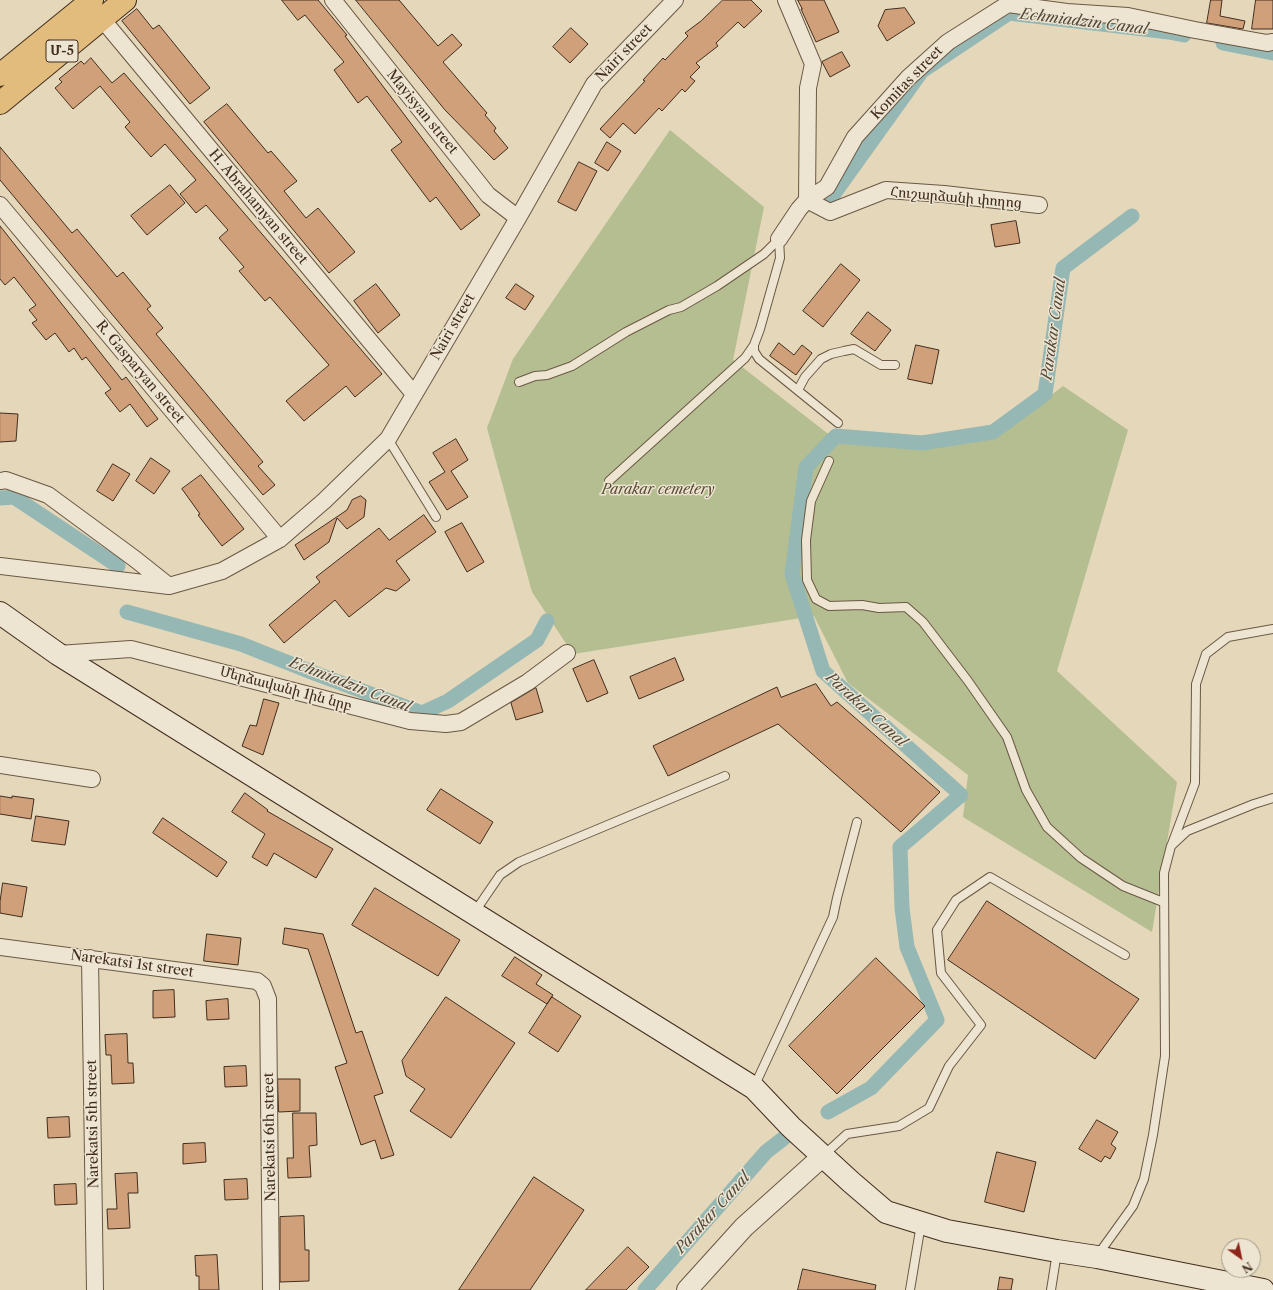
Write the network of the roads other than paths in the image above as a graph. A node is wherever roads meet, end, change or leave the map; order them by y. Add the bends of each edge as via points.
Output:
1 (124, 0) edge
2 (333, 0) edge
3 (675, 0) edge
4 (786, 0) edge
5 (90, 6) edge
6 (1273, 42) edge
7 (0, 75) edge
8 (0, 103) edge
9 (807, 200) junction
10 (0, 205) edge
11 (1039, 205) dead end
12 (518, 218) junction
13 (779, 239) junction
14 (754, 345) junction
15 (895, 364) dead end
16 (519, 382) dead end
17 (798, 390) junction
18 (414, 394) junction
19 (838, 423) dead end
20 (388, 439) junction
21 (829, 461) dead end
22 (0, 481) edge
23 (609, 481) dead end
24 (436, 517) dead end
25 (280, 539) junction
26 (0, 566) edge
27 (169, 586) junction
28 (0, 613) edge
29 (1273, 629) edge
30 (58, 654) junction
31 (567, 654) dead end
32 (0, 765) edge
33 (725, 776) dead end
34 (92, 780) dead end
35 (1273, 798) edge
36 (857, 822) dead end
37 (1171, 846) junction
38 (1163, 902) junction
39 (474, 913) junction
40 (0, 947) edge
41 (1125, 956) dead end
42 (90, 958) junction
43 (263, 986) joint
44 (754, 1088) junction
45 (823, 1156) junction
46 (921, 1224) junction
47 (1057, 1251) junction
48 (1097, 1257) junction
49 (1242, 1288) edge
50 (95, 1290) edge
51 (271, 1290) edge
52 (687, 1290) edge
53 (910, 1290) edge
54 (1052, 1290) edge
55 (1263, 1290) edge

1 - 5 highway, Մ-5
2 - 12 street, Mayisyan street via 488,195
3 - 12 street, Nairi street via 594,84
4 - 9 street via 812,64 808,88
5 - 7 highway, Մ-5
5 - 8 highway, Մ-5
5 - 18 street, H. Abrahamyan street
6 - 9 street, Komitas street via 1194,30 1128,16 1067,12 1008,4 948,42 908,78 855,137 827,187
9 - 11 street, Հուշարձանի փողոց via 830,212 886,190
9 - 13 street, Komitas street
10 - 25 street, R. Gasparyan street
12 - 18 street, Nairi street
13 - 14 lane via 780,258
13 - 16 lane via 764,254 681,307 669,310 626,332 572,366
14 - 17 lane via 754,351 759,359
14 - 23 lane via 745,358
15 - 17 lane via 881,365 854,349 831,354 821,360 805,377
17 - 19 lane
18 - 20 street, Nairi street
20 - 24 lane
20 - 25 street, Nairi street via 324,501
21 - 38 lane via 811,501 806,540 807,580 816,599 829,606 906,607 923,622 1007,737 1026,790 1047,827 1081,858 1124,886
22 - 27 street via 6,480 48,495
25 - 27 street, Nairi street via 222,571
26 - 27 street
28 - 30 main road
29 - 37 lane via 1228,637 1206,654 1196,684 1195,782
30 - 31 street, Մերձավանի 1ին նրբ via 131,649 410,722 446,724 461,722 483,710
30 - 39 main road
32 - 34 street
33 - 39 lane via 519,862 500,875
35 - 37 lane via 1187,831
36 - 44 lane via 833,917
37 - 38 lane via 1164,873
38 - 48 lane via 1165,1056 1153,1135 1144,1179 1132,1206
39 - 44 main road
40 - 42 street, Narekatsi 1st street
41 - 45 lane via 990,877 956,900 937,930 941,973 981,1025 949,1066 928,1108 900,1126 847,1134
42 - 43 street, Narekatsi 1st street via 257,981
42 - 50 street, Narekatsi 5th street
43 - 51 street, Narekatsi 6th street via 268,999
44 - 45 main road
45 - 46 main road via 886,1212
45 - 52 street via 744,1227
46 - 47 main road
46 - 53 lane
47 - 48 main road
47 - 54 lane
48 - 49 main road
49 - 55 main road

